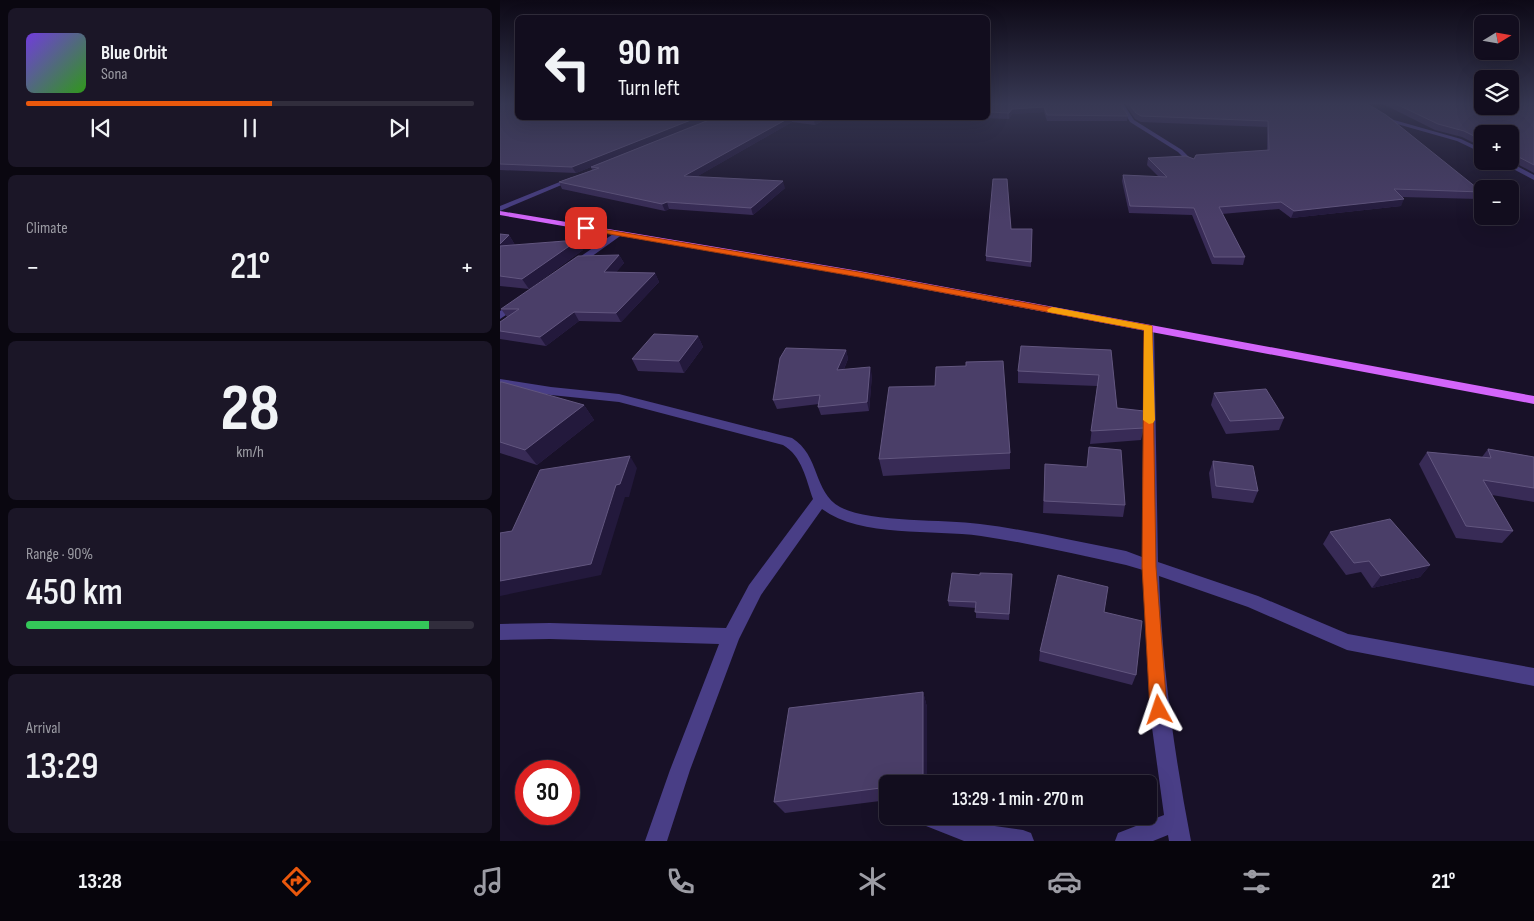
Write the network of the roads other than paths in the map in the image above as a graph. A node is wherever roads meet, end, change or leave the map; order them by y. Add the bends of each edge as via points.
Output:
1 (1166, 142) edge
2 (1191, 162) edge
3 (1518, 170) edge
4 (580, 176) edge
5 (1534, 178) edge
6 (500, 211) edge
7 (619, 234) junction
8 (568, 269) edge
9 (523, 300) edge
10 (500, 316) edge
11 (1149, 328) junction
12 (500, 383) edge
13 (1534, 400) edge
14 (820, 500) junction
15 (1149, 567) junction
16 (500, 632) edge
17 (731, 636) junction
18 (1534, 677) edge
19 (951, 825) edge
20 (1178, 831) edge
21 (656, 841) edge
22 (1023, 841) edge
23 (1126, 841) edge

1 - 2 street
3 - 5 street
4 - 6 street
6 - 7 main road
7 - 8 street
7 - 11 main road via 859,274
9 - 10 street
11 - 13 main road
11 - 15 street
12 - 14 street via 619,398 787,441 797,448 808,465
14 - 15 street via 851,518 980,530 1126,558
14 - 17 street via 755,590
15 - 18 street via 1252,602 1347,642
15 - 20 street via 1159,710
16 - 17 street
17 - 21 street
19 - 22 street via 973,834
20 - 23 street

